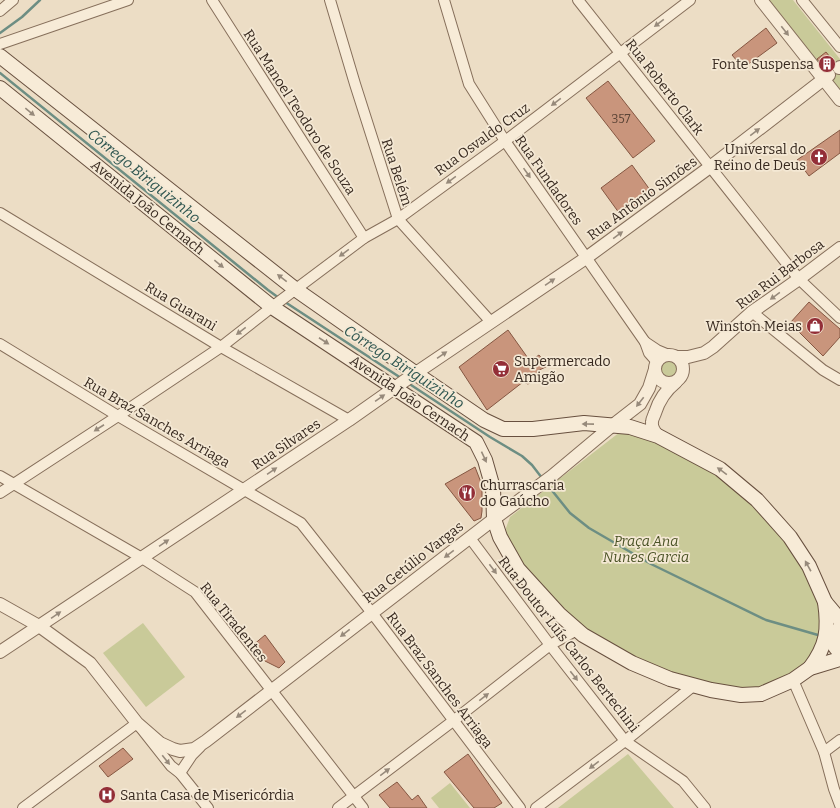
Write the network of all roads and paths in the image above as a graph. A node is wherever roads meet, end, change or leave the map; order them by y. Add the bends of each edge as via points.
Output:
1 (13, 0) edge
2 (128, 0) edge
3 (212, 0) edge
4 (330, 0) edge
5 (578, 0) edge
6 (690, 0) edge
7 (761, 0) edge
8 (802, 0) edge
9 (447, 1) edge
10 (0, 11) edge
11 (0, 44) edge
12 (840, 47) edge
13 (620, 53) junction
14 (0, 56) edge
15 (826, 77) junction
16 (0, 88) edge
17 (840, 100) edge
18 (505, 141) junction
19 (710, 167) junction
20 (0, 213) edge
21 (398, 219) junction
22 (364, 238) junction
23 (840, 248) edge
24 (586, 258) junction
25 (798, 279) junction
26 (291, 292) junction
27 (274, 305) junction
28 (752, 312) junction
29 (840, 318) edge
30 (491, 322) junction
31 (645, 342) junction
32 (0, 344) edge
33 (221, 346) junction
34 (673, 356) junction
35 (656, 366) junction
36 (405, 380) junction
37 (840, 380) edge
38 (676, 382) junction
39 (118, 416) junction
40 (349, 420) junction
41 (613, 425) junction
42 (658, 436) junction
43 (0, 476) edge
44 (13, 484) junction
45 (244, 490) junction
46 (0, 493) edge
47 (494, 519) junction
48 (470, 538) junction
49 (142, 558) junction
50 (825, 602) junction
51 (0, 604) edge
52 (372, 613) junction
53 (840, 620) edge
54 (39, 626) junction
55 (840, 628) edge
56 (577, 630) junction
57 (550, 645) junction
58 (0, 652) edge
59 (840, 652) edge
60 (840, 659) edge
61 (810, 668) junction
62 (793, 680) junction
63 (693, 686) junction
64 (272, 691) junction
65 (453, 721) junction
66 (137, 723) junction
67 (840, 740) edge
68 (206, 741) junction
69 (626, 741) junction
70 (824, 752) junction
71 (180, 773) junction
72 (354, 796) junction
73 (840, 806) edge
74 (23, 808) edge
75 (208, 808) edge
76 (338, 808) edge
77 (363, 808) edge
78 (520, 808) edge
79 (536, 808) edge
80 (705, 808) edge

1 - 10 street
2 - 11 street
3 - 22 street, Rua Manoel Teodoro de Souza
4 - 21 street, Rua Belém
5 - 13 street, Rua Roberto Clark
6 -> 13 street, Rua Osvaldo Cruz
7 -> 15 street
8 - 12 street
9 - 18 street, Rua Fundadores via 469,84
13 -> 18 street, Rua Osvaldo Cruz
13 - 19 street, Rua Roberto Clark
26 -> 14 main road, Avenida João Cernach
15 - 17 street
19 -> 15 street, Rua Antônio Simões
16 -> 27 main road, Avenida João Cernach
18 -> 21 street, Rua Osvaldo Cruz
18 -> 24 street, Rua Fundadores
24 -> 19 street, Rua Antônio Simões
19 - 25 street, Rua Roberto Clark
20 - 33 street, Rua Guarani
21 - 22 street, Rua Osvaldo Cruz
21 - 30 street, Rua Belém
22 -> 26 street, Rua Osvaldo Cruz
23 - 25 street, Rua Rui Barbosa
30 -> 24 street, Rua Silvares
24 - 31 street, Rua Fundadores
25 -> 28 street, Rua Rui Barbosa
25 - 29 street, Rua Roberto Clark
26 - 27 street, Rua Osvaldo Cruz
26 - 36 main road, Avenida João Cernach
27 -> 33 street, Rua Osvaldo Cruz
27 -> 36 main road, Avenida João Cernach
28 - 34 street, Rua Rui Barbosa via 704,353 688,357
28 - 37 street via 823,370
36 -> 30 street, Rua Silvares
31 - 34 street, Rua Fundadores
31 - 35 street, Rua Fundadores
32 - 39 street, Rua Braz Sanches Arriaga
33 - 39 street, Rua Osvaldo Cruz
33 - 40 street, Rua Guarani
34 - 35 street via 662,357
34 - 38 street via 680,360 684,369
35 - 38 street via 657,378 660,381 668,384
35 -> 41 street, Rua Getúlio Vargas via 649,388 640,404
40 -> 36 street, Rua Silvares
41 -> 36 main road, Avenida João Cernach via 584,423 533,429 503,429
36 -> 47 main road, Avenida João Cernach via 476,442 494,488
38 - 42 street via 657,404 652,427
39 -> 44 street, Rua Osvaldo Cruz
39 - 45 street, Rua Braz Sanches Arriaga
45 -> 40 street, Rua Silvares
41 - 42 main road, Avenida João Cernach via 630,427
41 - 47 street, Rua Getúlio Vargas via 552,476
50 -> 42 main road, Avenida João Cernach via 809,566 790,537 758,500 720,469
43 - 44 street, Rua Tiradentes
44 - 46 street, Rua Osvaldo Cruz
44 - 49 street, Rua Tiradentes
49 -> 45 street, Rua Silvares
45 - 52 street, Rua Braz Sanches Arriaga via 301,523
47 - 48 street, Rua Getúlio Vargas
47 - 56 main road, Avenida João Cernach via 500,537 518,569
48 -> 52 street, Rua Getúlio Vargas
48 -> 57 street, Rua Doutor Luís Carlos Bertechini
54 -> 49 street, Rua Silvares
49 - 64 street, Rua Tiradentes via 195,592
50 - 53 main road, Avenida João Cernach
50 - 61 main road via 827,631 818,658
51 - 54 street
52 -> 64 street, Rua Getúlio Vargas
52 - 65 street, Rua Braz Sanches Arriaga
54 - 58 street, Rua Silvares
54 - 66 street via 90,663
55 - 59 main road via 835,635 834,644
56 - 57 street
56 - 63 main road, Avenida João Cernach via 632,663
65 -> 57 street
57 -> 69 street, Rua Doutor Luís Carlos Bertechini
60 - 61 main road, Avenida João Cernach
61 - 62 main road, Avenida João Cernach
62 - 63 main road, Avenida João Cernach via 761,694 741,694
62 - 70 street
63 - 69 street
64 -> 68 street, Rua Getúlio Vargas
64 - 72 street, Rua Tiradentes
72 -> 65 street
65 - 78 street, Rua Braz Sanches Arriaga
66 - 68 street via 160,743 173,750 194,748
66 -> 71 street via 171,766
66 - 74 street
67 - 70 street
68 - 71 street, Rua Getúlio Vargas via 192,755
69 -> 79 street
69 - 80 street, Rua Doutor Luís Carlos Bertechini via 683,781
70 - 73 street
71 - 75 street
72 - 76 street
72 - 77 street, Rua Tiradentes

